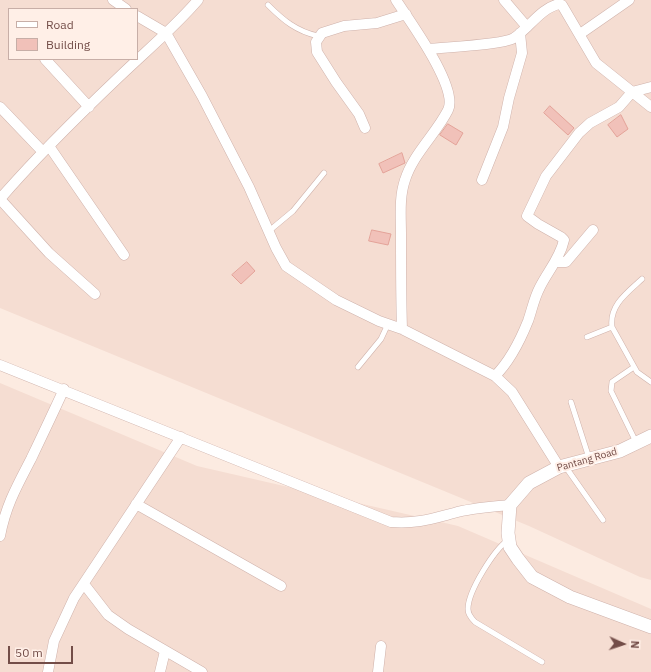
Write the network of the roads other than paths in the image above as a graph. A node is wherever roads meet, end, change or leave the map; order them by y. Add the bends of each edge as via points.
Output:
1 (113, 0) edge
2 (198, 0) edge
3 (396, 0) edge
4 (504, 0) edge
5 (630, 0) edge
6 (562, 3) edge
7 (268, 4) dead end
8 (125, 8) edge
9 (406, 14) junction
10 (138, 17) edge
11 (524, 30) junction
12 (166, 34) junction
13 (580, 34) junction
14 (318, 36) junction
15 (428, 49) junction
16 (46, 60) edge
17 (651, 87) edge
18 (632, 92) junction
19 (0, 107) edge
20 (89, 107) junction
21 (651, 107) edge
22 (365, 128) dead end
23 (46, 149) junction
24 (324, 172) dead end
25 (482, 180) dead end
26 (0, 199) edge
27 (593, 230) dead end
28 (268, 231) junction
29 (124, 256) dead end
30 (555, 262) junction
31 (642, 279) dead end
32 (94, 294) dead end
33 (388, 324) junction
34 (612, 327) junction
35 (402, 328) junction
36 (587, 337) dead end
37 (0, 365) edge
38 (358, 367) dead end
39 (634, 367) junction
40 (495, 376) junction
41 (651, 382) edge
42 (64, 389) junction
43 (571, 402) dead end
44 (651, 436) edge
45 (181, 437) junction
46 (636, 443) junction
47 (589, 459) junction
48 (562, 466) junction
49 (4, 501) edge
50 (136, 504) junction
51 (510, 505) junction
52 (602, 520) dead end
53 (0, 536) edge
54 (509, 540) junction
55 (84, 584) junction
56 (281, 586) dead end
57 (651, 628) edge
58 (381, 646) dead end
59 (165, 651) junction
60 (542, 662) dead end
61 (48, 672) edge
62 (160, 672) edge
63 (202, 672) edge
64 (378, 672) edge

1 - 8 street
2 - 12 street
3 - 9 street
4 - 11 street
5 - 13 street
6 - 11 street via 552,6
6 - 13 street
7 - 14 lane via 283,20 300,31
9 - 14 street via 376,23 344,26
9 - 15 street
10 - 12 street
11 - 15 street via 507,41
11 - 25 street via 522,53 503,127
12 - 20 street
12 - 28 street via 202,96
13 - 18 street via 596,63
14 - 22 street via 315,46 317,52 359,114
15 - 35 street via 450,100 448,110 404,180 401,204
16 - 20 street
17 - 18 street
18 - 21 street
18 - 30 street via 619,107 590,122 579,133 546,176 528,212 528,218 564,240
19 - 23 street
20 - 23 street
23 - 26 street
23 - 29 street
24 - 28 lane via 292,211
26 - 32 street via 49,253
27 - 30 street via 566,262
28 - 33 street via 286,266 336,300
30 - 40 street via 540,287 528,321 506,365
31 - 34 lane via 618,303 611,317
33 - 35 street
33 - 38 lane via 381,339
34 - 36 lane
34 - 39 lane
35 - 40 street
37 - 42 street
39 - 41 lane
39 - 46 lane via 612,382 610,391
40 - 48 street via 512,392
42 - 45 street
42 - 49 street
43 - 47 lane
44 - 46 street, Pantang Road
45 - 50 street
45 - 51 street via 391,522 409,524 455,512
46 - 47 street, Pantang Road via 620,451
47 - 48 street, Pantang Road
48 - 51 street, Pantang Road via 529,483
48 - 52 lane
49 - 53 street
50 - 55 street
50 - 56 street
51 - 54 street
54 - 57 street via 510,547 532,577 570,596
54 - 60 lane via 498,549 472,592 469,614 475,622
55 - 59 street via 108,615
55 - 61 street via 62,621 54,641
58 - 64 street
59 - 62 street
59 - 63 street

